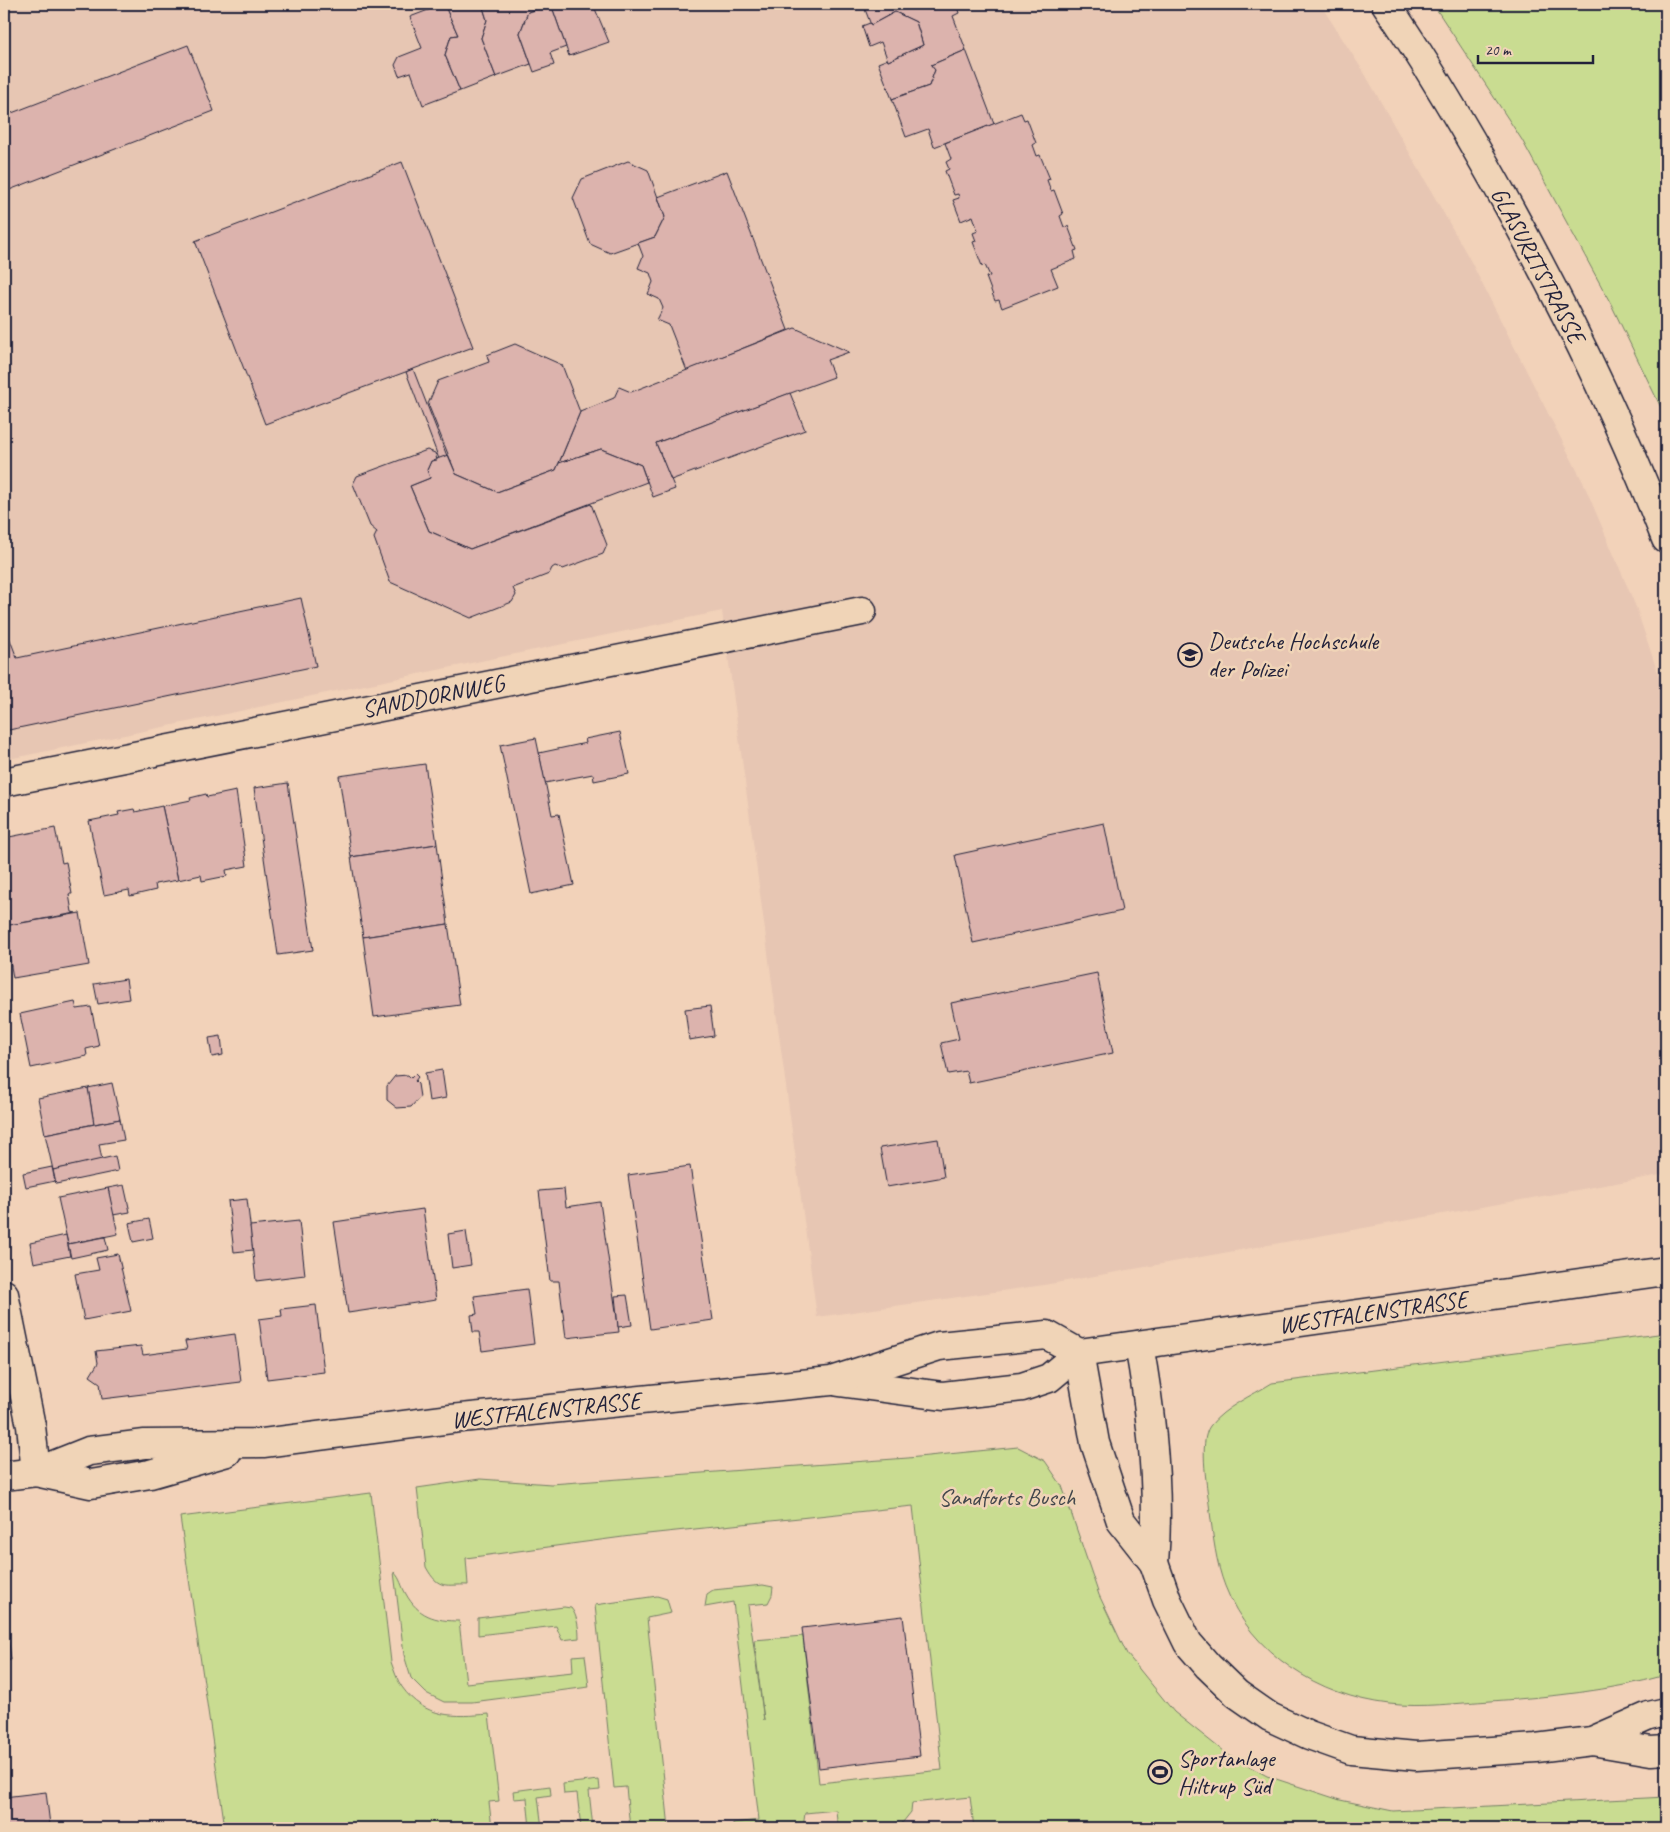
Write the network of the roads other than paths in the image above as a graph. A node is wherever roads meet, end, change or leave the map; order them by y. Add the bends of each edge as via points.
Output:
1 (1386, 4) edge
2 (1666, 539) edge
3 (862, 611) dead end
4 (4, 782) edge
5 (1666, 1272) edge
6 (4, 1294) edge
7 (1139, 1345) junction
8 (1080, 1353) junction
9 (831, 1381) junction
10 (36, 1472) junction
11 (4, 1476) edge
12 (1154, 1563) junction
13 (1666, 1712) edge
14 (1592, 1741) junction
15 (1666, 1750) edge

1 - 2 main road, GLASURITSTRASSE via 1470,136 1538,259 1600,384
3 - 4 main road, SANDDORNWEG
5 - 7 main road, WESTFALENSTRASSE via 1597,1279
6 - 10 main road
7 - 8 main road, WESTFALENSTRASSE
7 - 12 main road via 1151,1412 1158,1518
8 - 9 main road, WESTFALENSTRASSE via 1047,1335 939,1346
8 - 9 main road, WESTFALENSTRASSE via 1049,1378 1022,1387 943,1396
8 - 12 main road via 1095,1443 1121,1521
9 - 10 main road, WESTFALENSTRASSE via 451,1419 262,1442 150,1474 91,1484
10 - 11 main road, WESTFALENSTRASSE
12 - 14 main road via 1167,1600 1188,1643 1208,1666 1237,1694 1270,1716 1309,1735 1351,1750 1416,1756
13 - 14 main road
14 - 15 main road via 1650,1751

